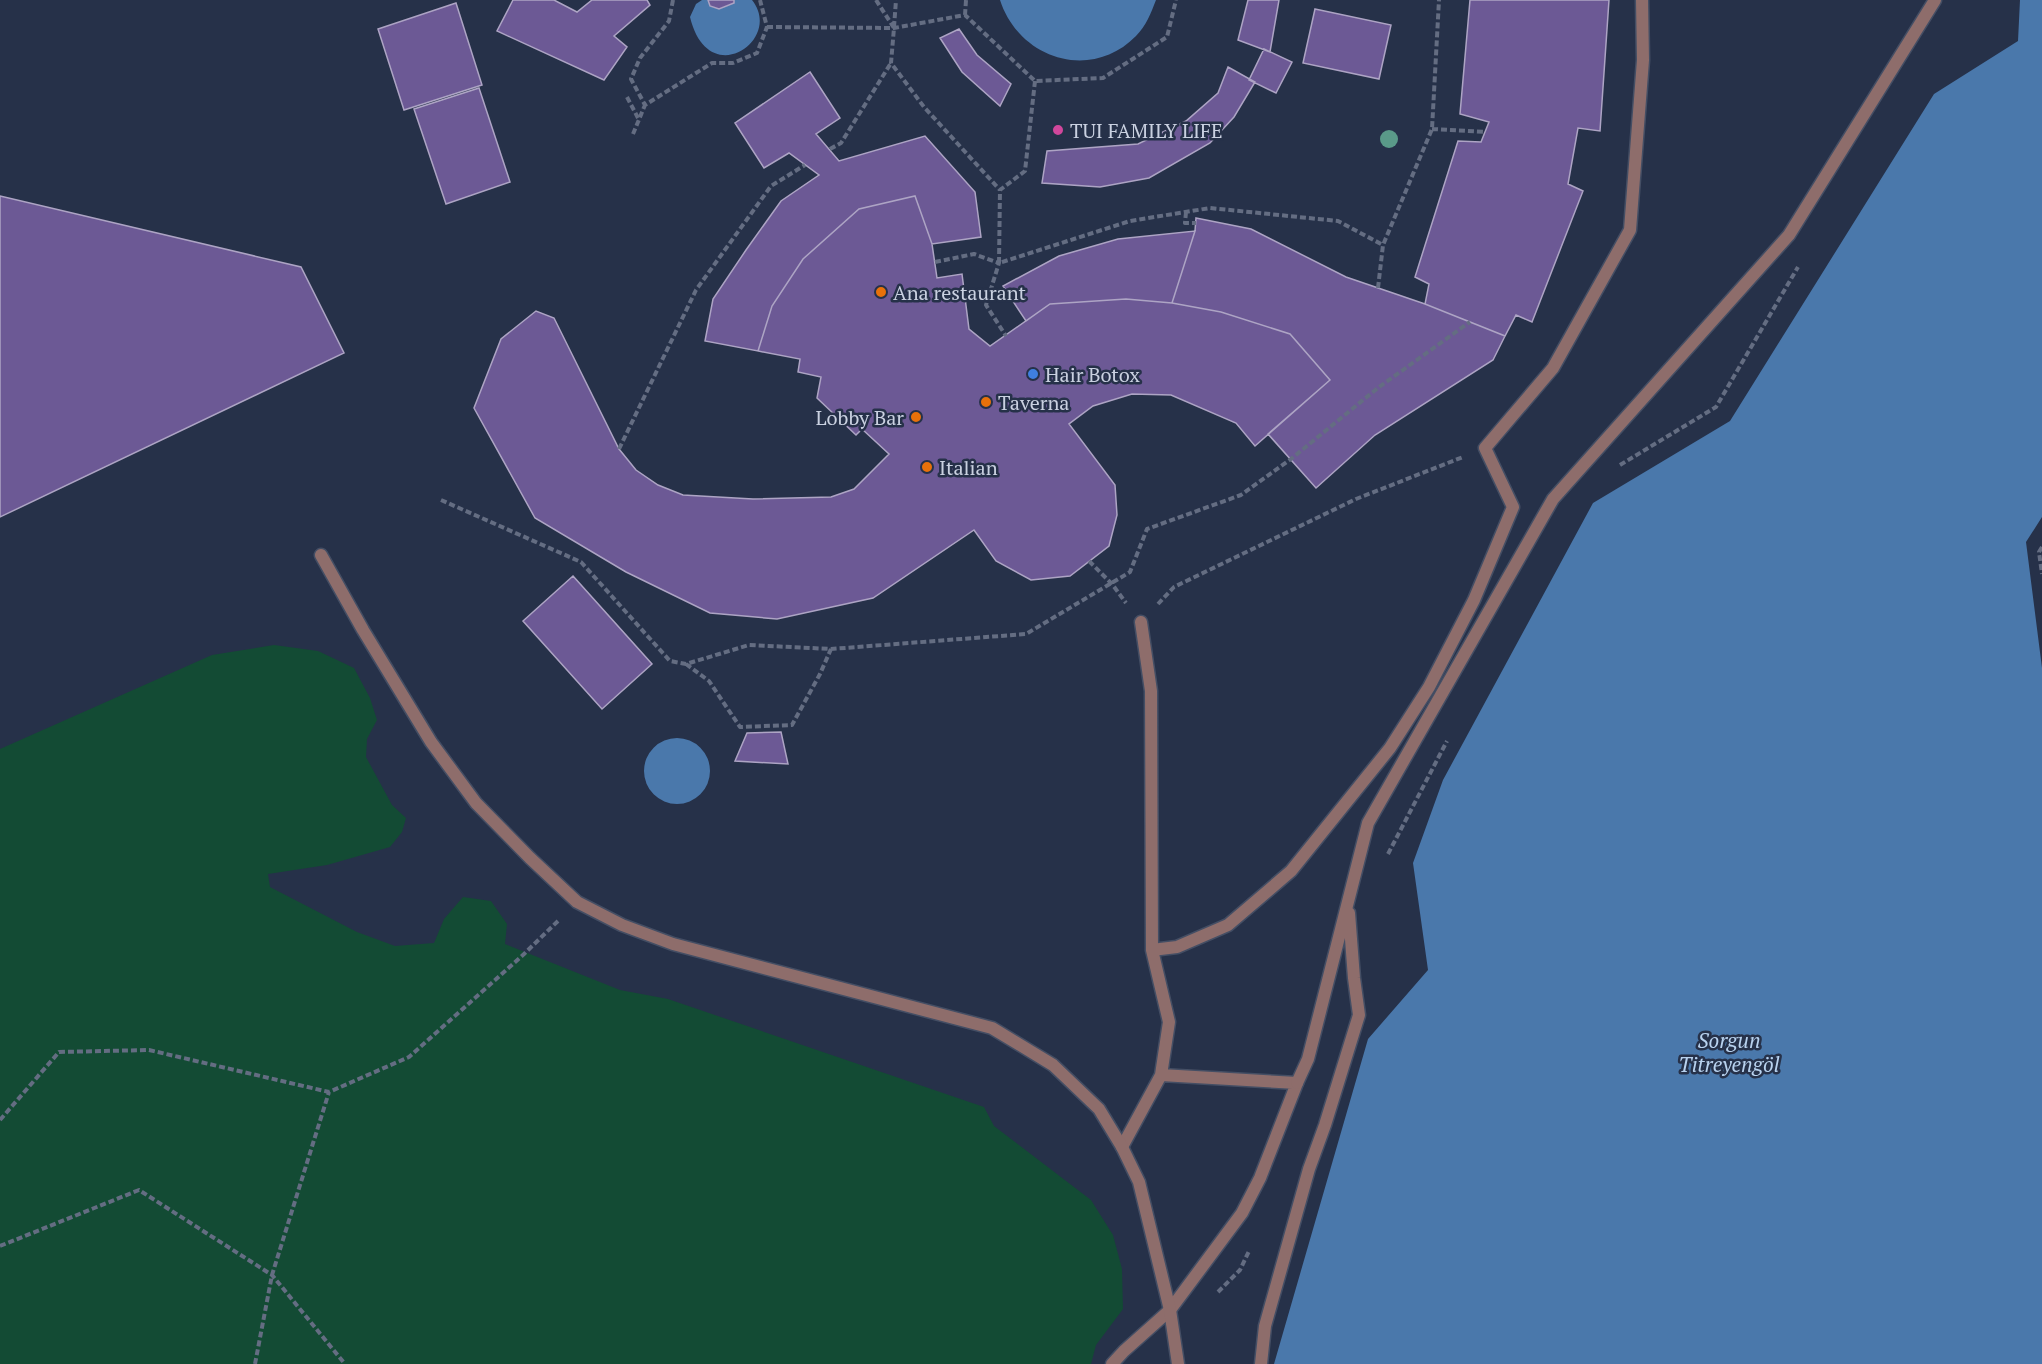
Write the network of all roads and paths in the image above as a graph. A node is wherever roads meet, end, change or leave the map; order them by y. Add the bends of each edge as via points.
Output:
1 (673, 0) edge
2 (760, 0) edge
3 (876, 0) edge
4 (896, 0) edge
5 (966, 0) edge
6 (1176, 0) edge
7 (1439, 0) edge
8 (1642, 0) edge
9 (1935, 0) edge
10 (965, 15) junction
11 (767, 27) junction
12 (894, 28) junction
13 (891, 63) junction
14 (1035, 81) junction
15 (627, 97) dead end
16 (645, 105) junction
17 (639, 118) junction
18 (1432, 129) junction
19 (1486, 132) dead end
20 (633, 134) dead end
21 (830, 149) dead end
22 (805, 165) dead end
23 (1000, 190) junction
24 (1186, 212) junction
25 (1196, 223) dead end
26 (1383, 246) junction
27 (935, 262) dead end
28 (999, 263) junction
29 (1800, 265) dead end
30 (1378, 288) dead end
31 (1470, 322) dead end
32 (1005, 336) dead end
33 (1485, 448) junction
34 (619, 449) dead end
35 (1618, 466) dead end
36 (441, 500) dead end
37 (2042, 547) edge
38 (321, 555) dead end
39 (1089, 561) dead end
40 (2042, 574) edge
41 (1112, 584) junction
42 (1141, 622) junction
43 (831, 649) junction
44 (686, 664) junction
45 (1451, 735) dead end
46 (1384, 862) dead end
47 (577, 902) junction
48 (1348, 903) junction
49 (1152, 950) junction
50 (1161, 1075) junction
51 (1297, 1083) junction
52 (329, 1092) junction
53 (0, 1120) edge
54 (1122, 1147) junction
55 (0, 1246) edge
56 (1250, 1249) dead end
57 (272, 1275) junction
58 (1215, 1296) dead end
59 (1170, 1310) junction
60 (255, 1364) edge
61 (345, 1364) edge
62 (1112, 1364) edge
63 (1178, 1364) edge
64 (1262, 1364) edge

1 - 16 path via 669,21 640,58 631,79
2 - 11 path
3 - 12 path
4 - 12 path
5 - 10 path
6 - 14 path via 1167,38 1103,78
7 - 18 path
8 - 33 street via 1643,60 1630,230 1553,368
9 - 48 street via 1789,235 1553,499 1368,823
10 - 12 path
10 - 14 path
11 - 12 path
11 - 16 path via 757,53 733,63 712,63
12 - 13 path
13 - 21 path via 841,143
13 - 23 path via 924,107
14 - 23 path via 1025,171
15 - 17 path
16 - 17 path
17 - 20 path
18 - 19 path
18 - 26 path
22 - 34 path via 771,186 696,290
23 - 28 path
24 - 25 path via 1185,223
24 - 26 path via 1210,208 1338,221
24 - 28 path via 1130,221
26 - 30 path
27 - 28 path via 974,254
28 - 32 path via 986,305
29 - 35 path via 1716,407
31 - 41 path via 1241,495 1147,529 1130,572
33 - 42 path via 1356,499 1174,587
33 - 49 street via 1513,507 1469,610 1429,687 1390,748 1291,871 1228,925 1177,947
36 - 44 path via 581,562 670,661
37 - 40 path
38 - 47 street via 430,742 476,803
39 - 41 path
41 - 42 path
41 - 43 path via 1026,634
42 - 49 street via 1151,691
43 - 44 path via 749,645
43 - 44 path via 792,725 740,727 709,681
45 - 46 path
47 - 52 path via 410,1057
47 - 54 street via 622,926 673,944 992,1028 1053,1065 1099,1109
48 - 51 street via 1308,1059
48 - 64 street via 1359,1015 1264,1326
49 - 50 street via 1169,1022
50 - 51 street
50 - 54 street
51 - 59 street via 1242,1214
52 - 53 path via 149,1050 59,1052
52 - 57 path
54 - 59 street via 1139,1182
55 - 57 path via 139,1190
56 - 58 path via 1240,1270
57 - 60 path
57 - 61 path
59 - 62 street
59 - 63 street

